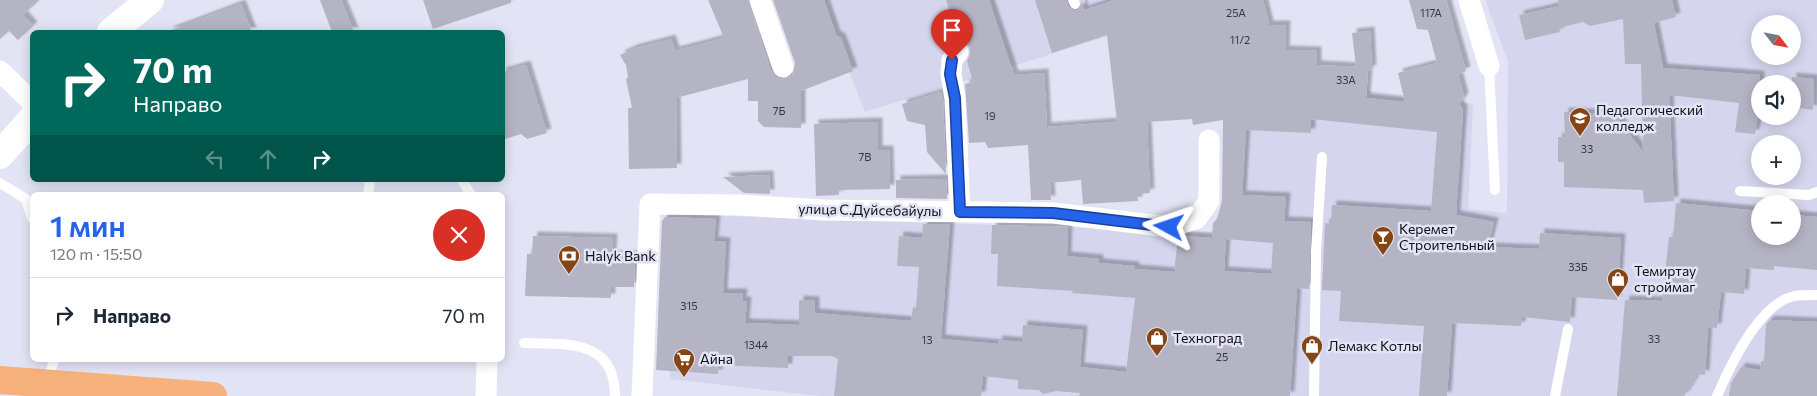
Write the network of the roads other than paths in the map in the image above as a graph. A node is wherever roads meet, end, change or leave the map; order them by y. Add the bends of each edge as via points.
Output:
1 (150, 0) edge
2 (760, 0) edge
3 (1469, 0) edge
4 (113, 30) edge
5 (958, 52) dead end
6 (1489, 66) joint
7 (783, 67) dead end
8 (0, 70) edge
9 (30, 100) edge
10 (30, 121) edge
11 (1209, 140) dead end
12 (0, 155) edge
13 (1322, 157) dead end
14 (0, 183) edge
15 (1495, 190) dead end
16 (1740, 191) dead end
17 (1817, 192) edge
18 (30, 212) edge
19 (960, 212) junction
20 (1817, 295) edge
21 (1568, 329) dead end
22 (524, 343) dead end
23 (487, 362) edge
24 (0, 380) edge
25 (50, 380) edge
26 (213, 396) edge
27 (486, 396) edge
28 (615, 396) edge
29 (642, 396) edge
30 (1314, 396) edge
31 (1556, 396) edge
32 (1717, 396) edge

1 - 4 street
2 - 7 street
3 - 6 street
5 - 19 street via 952,60 950,74 955,98
6 - 15 lane
8 - 9 street
10 - 12 street
11 - 19 street, улица С.Дуйсебайулы via 1209,201 1196,219 1187,222 1169,227 1053,213
13 - 30 lane via 1316,251
14 - 18 lane via 26,199
16 - 17 lane via 1809,195
19 - 29 street, улица С.Дуйсебайулы via 650,204
20 - 32 lane via 1792,296 1769,310 1753,329
21 - 31 lane
22 - 28 lane via 588,348 601,356 614,376
23 - 27 street
24 - 25 main road
25 - 26 main road

